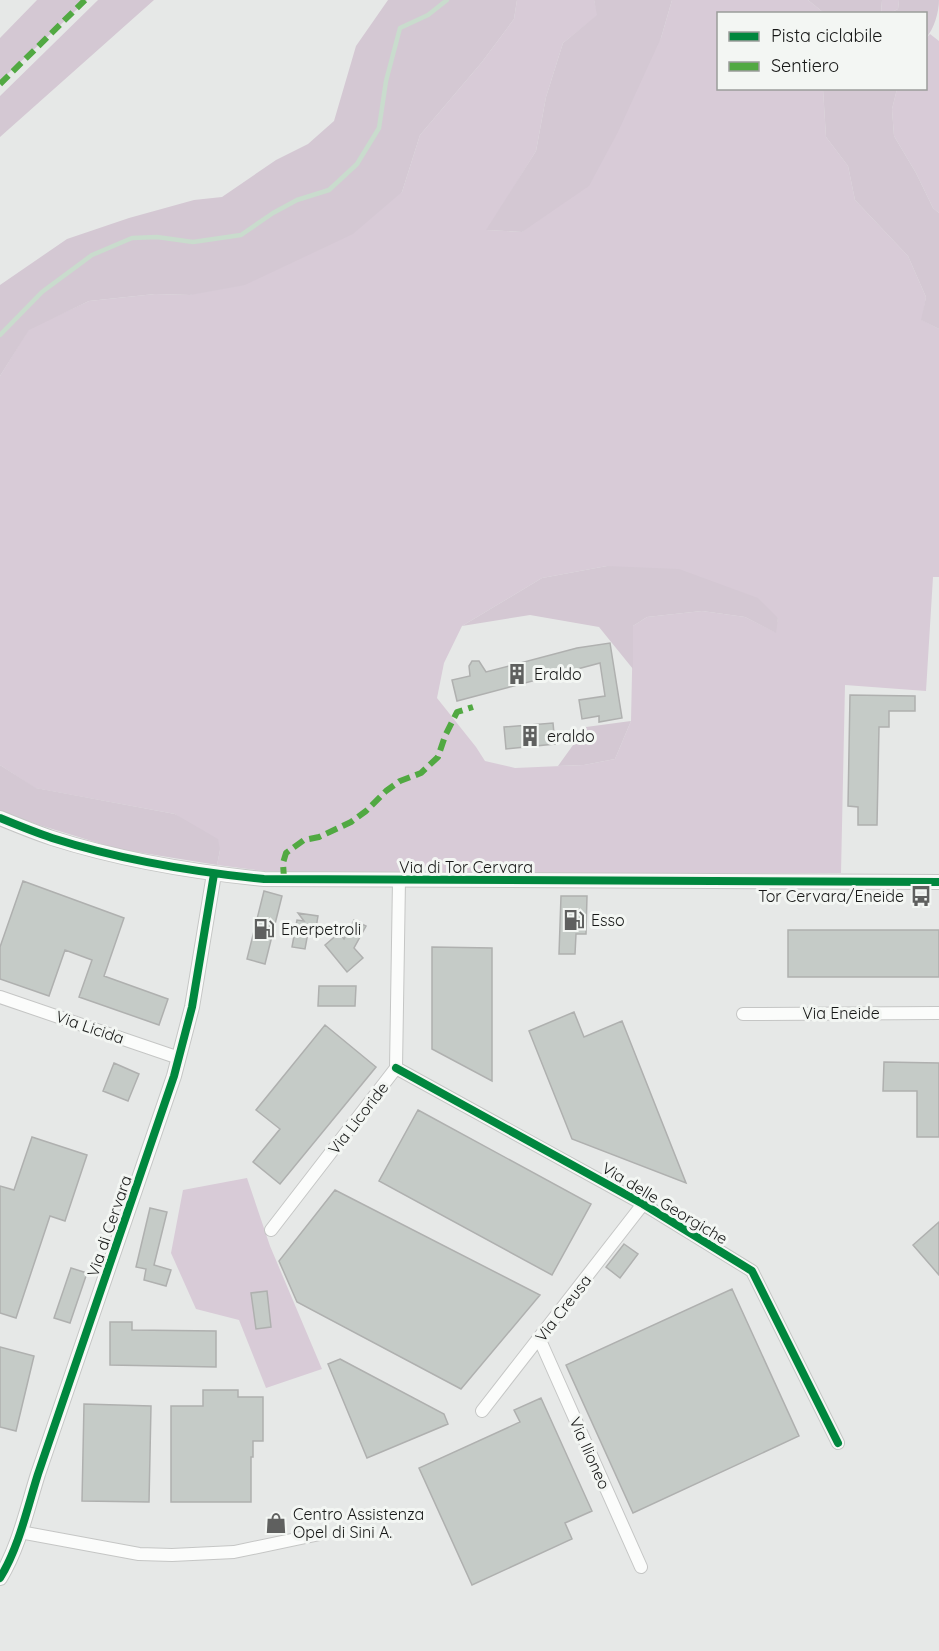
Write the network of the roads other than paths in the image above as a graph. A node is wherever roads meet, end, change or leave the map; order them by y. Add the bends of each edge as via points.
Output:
1 (0, 818) edge
2 (214, 874) junction
3 (399, 880) junction
4 (939, 882) edge
5 (0, 997) edge
6 (939, 1013) edge
7 (743, 1014) dead end
8 (179, 1058) junction
9 (396, 1068) junction
10 (643, 1204) junction
11 (271, 1230) dead end
12 (539, 1338) junction
13 (482, 1411) dead end
14 (838, 1443) dead end
15 (20, 1532) junction
16 (320, 1534) dead end
17 (641, 1567) dead end
18 (0, 1578) edge

1 - 2 street, Via di Tor Cervara via 96,851
2 - 3 street, Via di Tor Cervara via 264,879
2 - 8 street, Via di Cervara via 192,1007
3 - 4 street, Via di Tor Cervara
3 - 9 street, Via Licoride
5 - 8 street, Via Licida
6 - 7 street, Via Eneide
8 - 15 street, Via di Cervara
9 - 10 street, Via delle Georgiche
9 - 11 street, Via Licoride
10 - 12 street, Via Creusa
10 - 14 street, Via delle Georgiche via 752,1271
12 - 13 street, Via Creusa
12 - 17 street, Via Ilioneo
15 - 16 street via 139,1554 172,1555 234,1552
15 - 18 street, Via di Cervara

